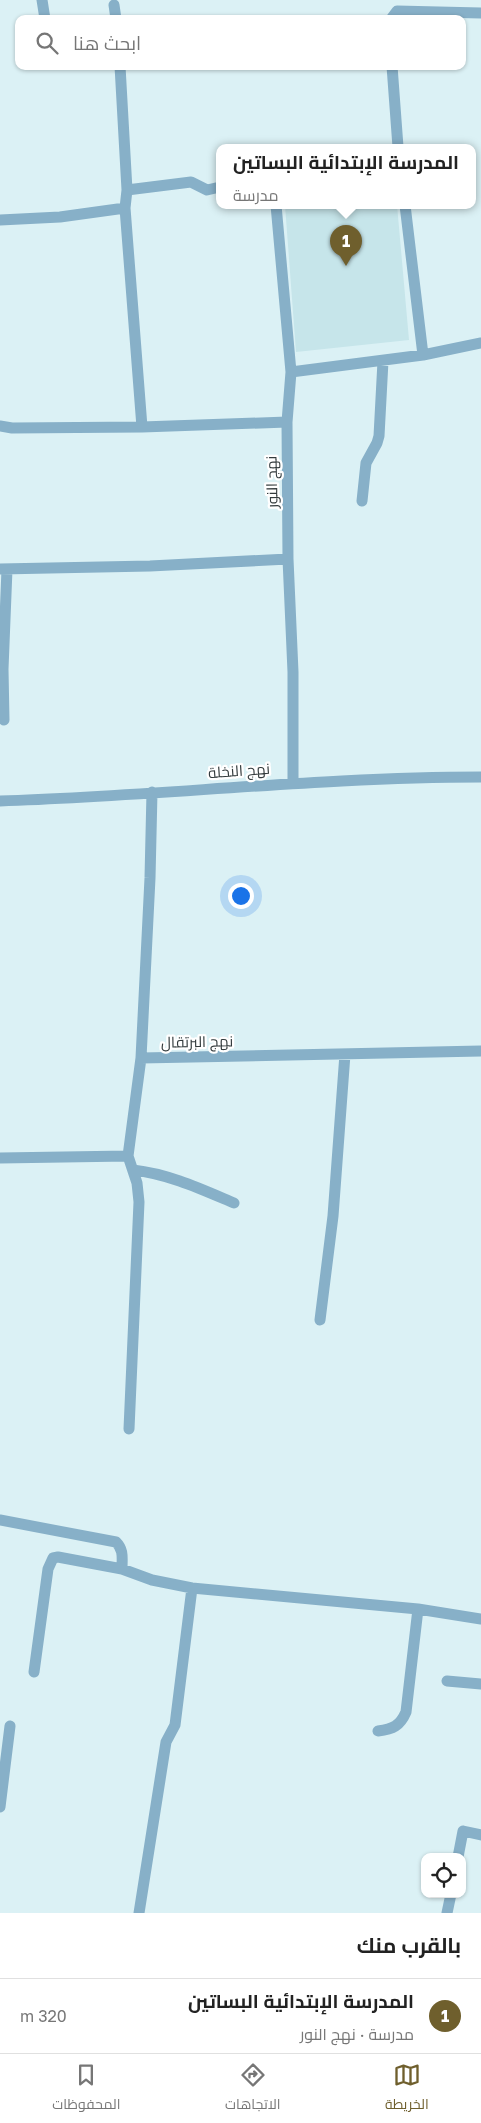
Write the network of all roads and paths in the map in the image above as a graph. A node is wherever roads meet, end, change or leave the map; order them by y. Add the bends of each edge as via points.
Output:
1 (42, 0) edge
2 (114, 5) dead end
3 (481, 13) edge
4 (44, 15) edge
5 (115, 15) edge
6 (394, 15) edge
7 (120, 70) edge
8 (392, 70) edge
9 (398, 144) edge
10 (216, 188) edge
11 (127, 190) junction
12 (125, 208) junction
13 (276, 209) edge
14 (405, 209) edge
15 (0, 220) edge
16 (481, 344) edge
17 (423, 355) junction
18 (383, 361) junction
19 (291, 372) junction
20 (287, 422) junction
21 (0, 426) edge
22 (142, 427) junction
23 (362, 501) dead end
24 (288, 559) junction
25 (4, 569) edge
26 (4, 720) dead end
27 (481, 777) edge
28 (292, 783) junction
29 (152, 792) junction
30 (0, 801) edge
31 (481, 1051) edge
32 (345, 1054) junction
33 (141, 1058) junction
34 (128, 1156) junction
35 (0, 1158) edge
36 (133, 1170) junction
37 (234, 1202) dead end
38 (320, 1320) dead end
39 (129, 1428) dead end
40 (0, 1520) edge
41 (122, 1568) junction
42 (192, 1588) junction
43 (418, 1609) junction
44 (481, 1620) edge
45 (34, 1672) dead end
46 (447, 1681) dead end
47 (481, 1684) edge
48 (10, 1726) dead end
49 (378, 1731) dead end
50 (0, 1807) edge
51 (481, 1835) edge
52 (459, 1853) edge
53 (450, 1898) edge
54 (139, 1913) edge
55 (447, 1913) edge

1 - 4 street
2 - 5 street
3 - 6 street via 397,11
7 - 11 street
8 - 9 street
10 - 11 street via 207,190 191,182
11 - 12 street
12 - 15 street via 60,217
12 - 22 street
13 - 19 street, نهج النور
14 - 17 street
16 - 17 street
17 - 18 street
18 - 19 street
18 - 23 street via 379,436 366,463
19 - 20 street, نهج النور
20 - 22 street
20 - 24 street, نهج النور
21 - 22 street
24 - 25 street
24 - 28 street, نهج النور via 293,672
25 - 26 street
27 - 28 street, نهج النخلة
28 - 29 street, نهج النخلة
29 - 30 street, نهج النخلة
29 - 33 street
31 - 32 street, نهج البرتقال
32 - 33 street, نهج البرتقال
32 - 38 street via 333,1216
33 - 34 street, نهج البرتقال
34 - 35 street
34 - 36 street
36 - 37 street via 167,1176
36 - 39 street via 139,1202
40 - 41 street via 116,1542 122,1547
41 - 42 street via 152,1580
41 - 45 street via 53,1558 48,1569
42 - 43 street
42 - 54 street via 175,1725 166,1742
43 - 44 street
43 - 49 street via 406,1712 402,1723 393,1729
46 - 47 street
48 - 50 street
51 - 52 street via 463,1831
53 - 55 street

